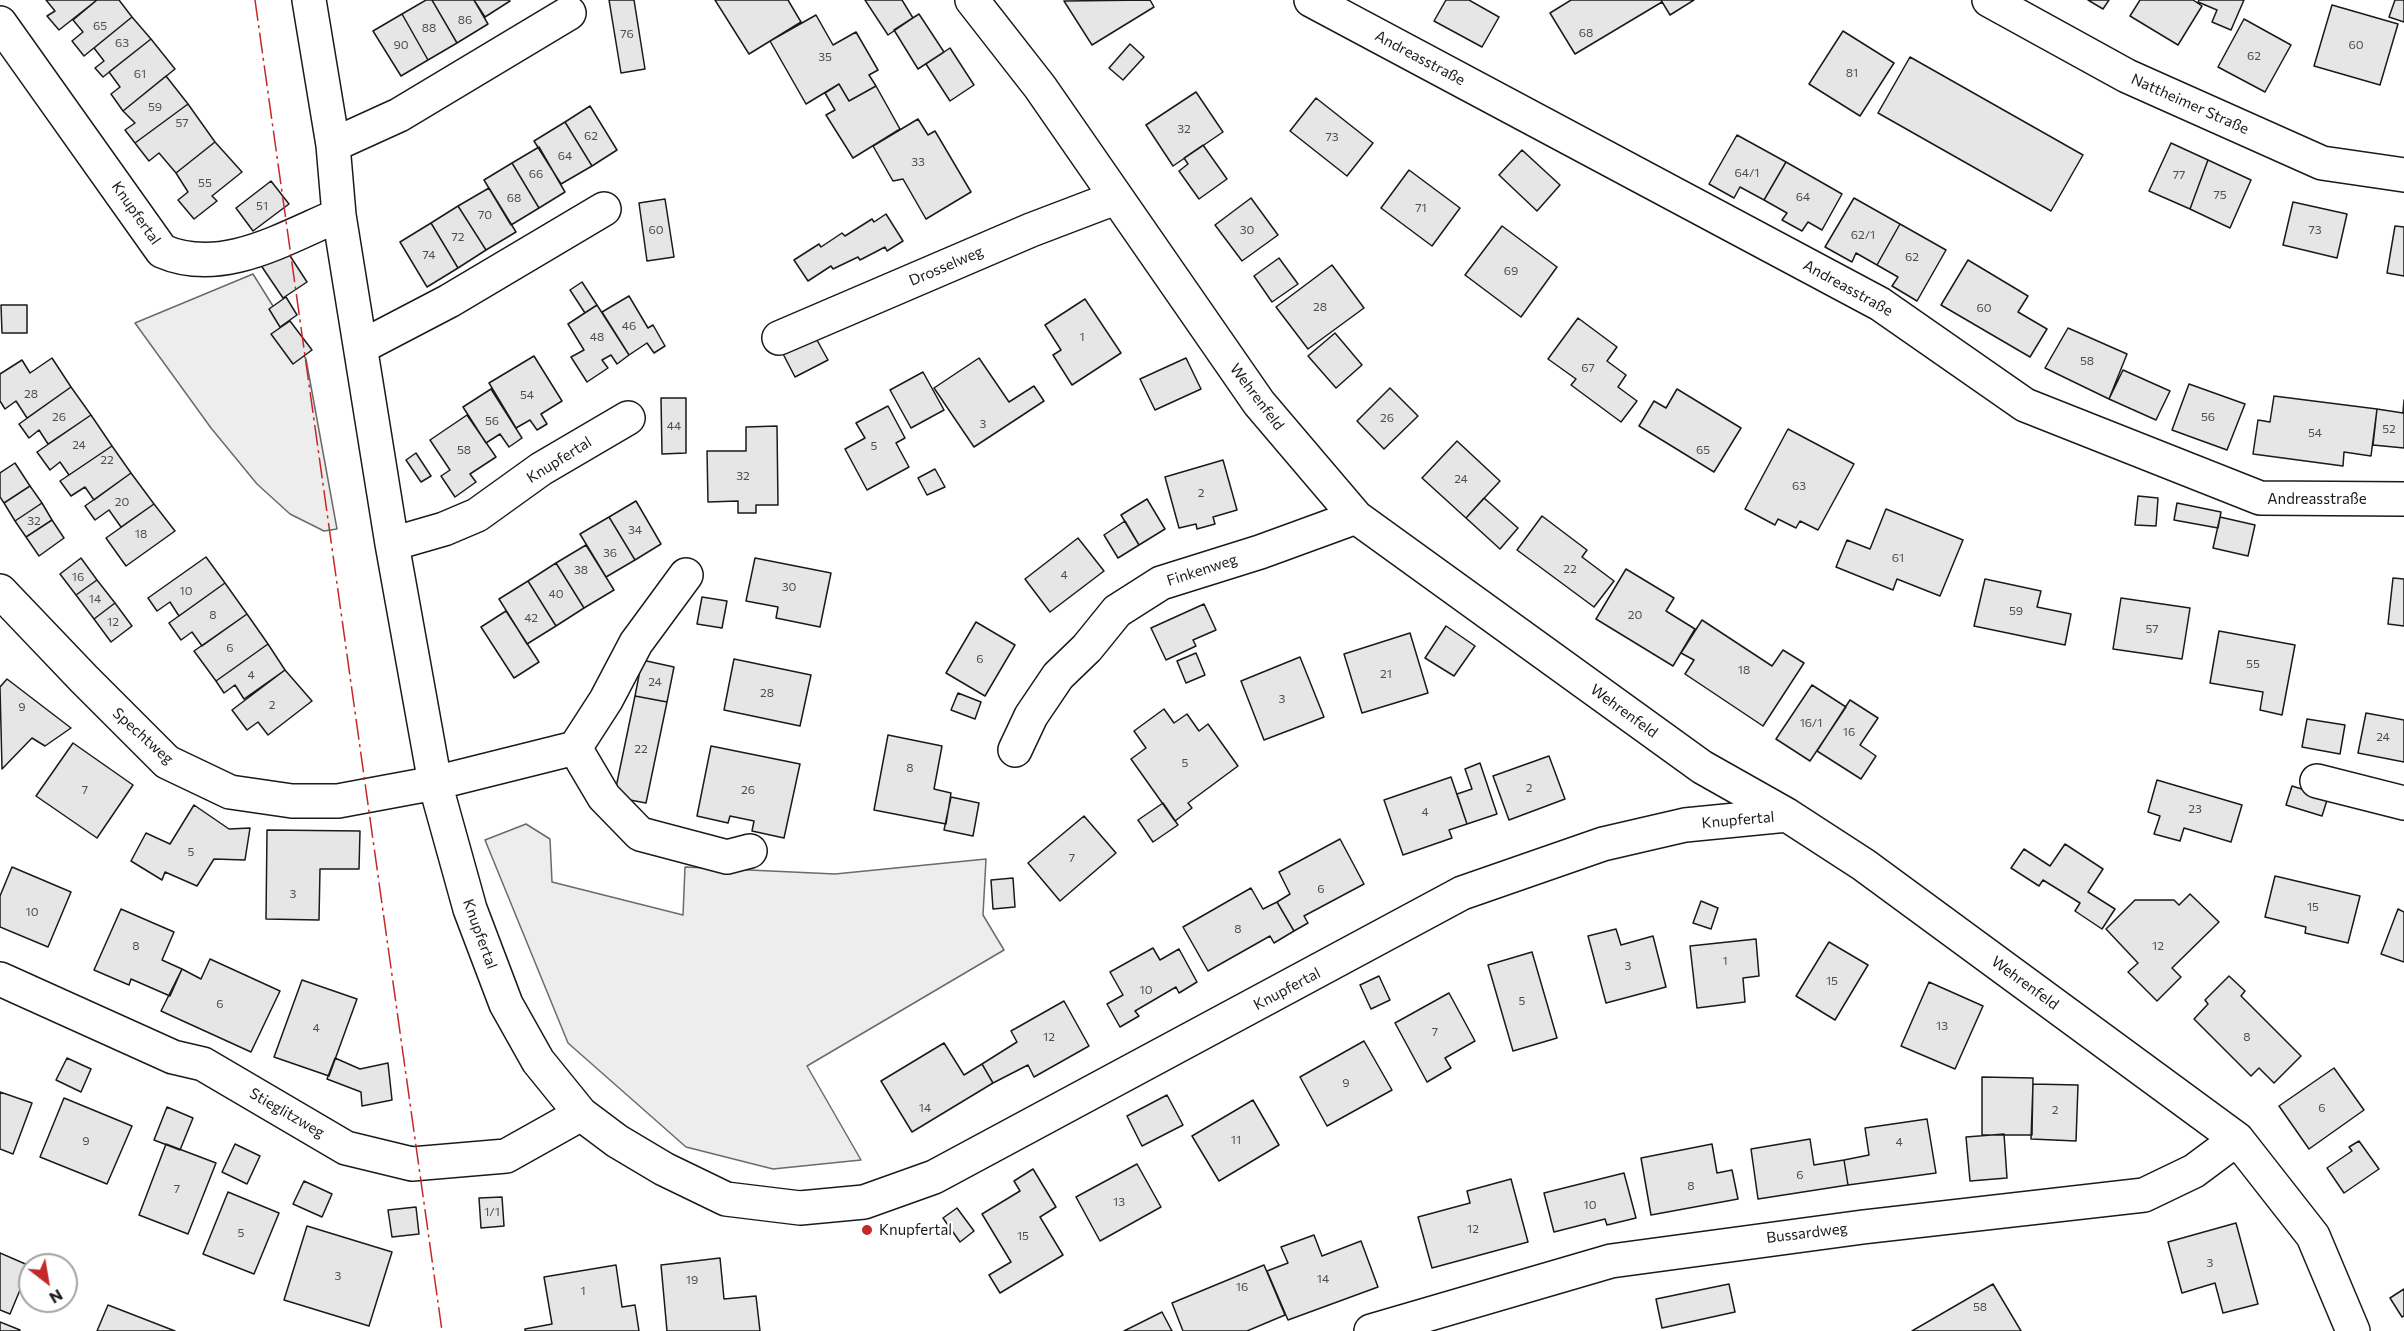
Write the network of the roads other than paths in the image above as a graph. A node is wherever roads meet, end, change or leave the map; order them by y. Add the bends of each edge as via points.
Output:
1 (309, 0) edge
2 (972, 0) edge
3 (1311, 0) edge
4 (1989, 0) edge
5 (569, 13) dead end
6 (0, 23) edge
7 (333, 145) junction
8 (2404, 175) edge
9 (1115, 198) junction
10 (604, 208) dead end
11 (339, 215) junction
12 (778, 338) dead end
13 (361, 346) junction
14 (628, 418) dead end
15 (2404, 499) edge
16 (1356, 517) junction
17 (392, 544) junction
18 (686, 575) dead end
19 (0, 591) edge
20 (575, 748) junction
21 (1015, 750) dead end
22 (2317, 781) dead end
23 (435, 783) junction
24 (2404, 803) edge
25 (1787, 815) junction
26 (750, 851) dead end
27 (0, 980) edge
28 (581, 1114) junction
29 (2237, 1138) junction
30 (1371, 1331) edge
31 (2353, 1331) edge

1 - 7 street, Knupfertal
2 - 9 street, Wehrenfeld via 1040,87
3 - 15 street, Andreasstraße via 1880,304 2025,405 2260,498
4 - 8 street, Nattheimer Straße via 2127,76 2322,163
5 - 7 street via 399,115
6 - 11 street, Knupfertal via 162,251 182,260 204,261 249,253
7 - 11 street, Knupfertal
9 - 12 street, Drosselweg
9 - 16 street, Wehrenfeld via 1259,403
10 - 13 street via 449,301
11 - 13 street, Knupfertal
13 - 17 street, Knupfertal
14 - 17 street, Knupfertal via 541,469 477,515
16 - 21 street, Finkenweg via 1161,583 1117,611 1058,676 1031,716
16 - 25 street, Wehrenfeld via 1702,767
17 - 23 street, Knupfertal
18 - 20 street via 636,643
19 - 23 street, Spechtweg via 167,762 230,792 292,801 338,801
20 - 23 street
20 - 26 street via 604,797 640,834 727,857
22 - 24 street
23 - 28 street, Knupfertal via 470,909 506,1004 538,1060
25 - 28 street, Knupfertal via 1685,825 1603,844 1462,893 934,1177 864,1202 800,1208 726,1199 663,1169
25 - 29 street, Wehrenfeld via 1864,865
27 - 28 street, Stieglitzweg via 173,1057 203,1064 346,1148 412,1164 506,1156
29 - 30 street, Bussardweg via 2194,1171 2144,1195 1851,1228 1611,1261
29 - 31 street, Wehrenfeld via 2313,1236

